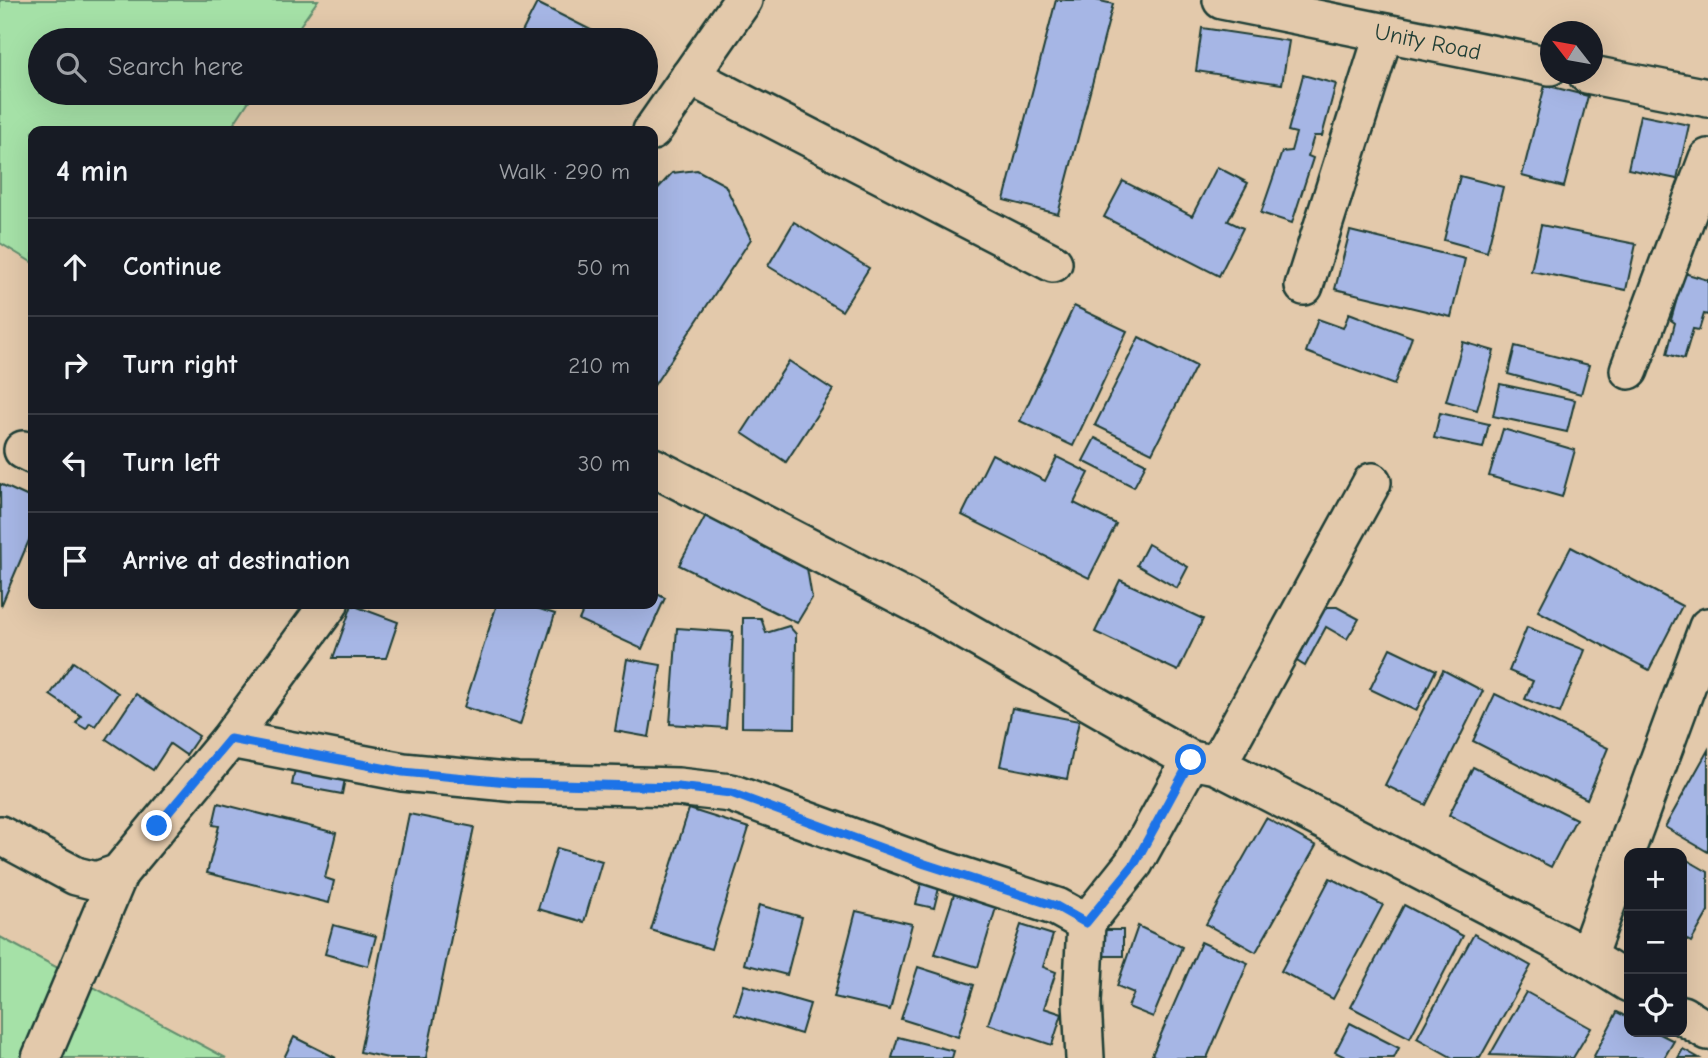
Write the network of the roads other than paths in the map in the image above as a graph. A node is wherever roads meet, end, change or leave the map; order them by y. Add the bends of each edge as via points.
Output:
1 (743, 0) edge
2 (1222, 0) edge
3 (1384, 33) junction
4 (1540, 64) edge
5 (690, 76) junction
6 (1603, 77) edge
7 (1708, 98) edge
8 (655, 126) edge
9 (1708, 158) edge
10 (1053, 263) dead end
11 (1304, 286) dead end
12 (1629, 370) dead end
13 (658, 470) edge
14 (1372, 482) dead end
15 (325, 609) edge
16 (1708, 627) edge
17 (230, 739) junction
18 (1204, 762) junction
19 (0, 835) edge
20 (119, 873) junction
21 (1086, 923) junction
22 (1587, 957) junction
23 (1624, 980) edge
24 (1687, 1018) edge
25 (1708, 1031) edge
26 (41, 1058) edge
27 (1085, 1058) edge

1 - 5 street
2 - 3 street, Unity Road
3 - 4 street, Unity Road
3 - 11 street
5 - 8 street
5 - 10 street
6 - 7 street
9 - 12 street
13 - 18 street via 929,610
14 - 18 street
15 - 17 street
16 - 22 street
17 - 20 street
17 - 21 street via 417,773 518,783 678,787 731,793 1056,906
18 - 21 street via 1135,863
18 - 22 street
19 - 20 street via 76,876 96,881
20 - 26 street
21 - 27 street
22 - 23 street
24 - 25 street

